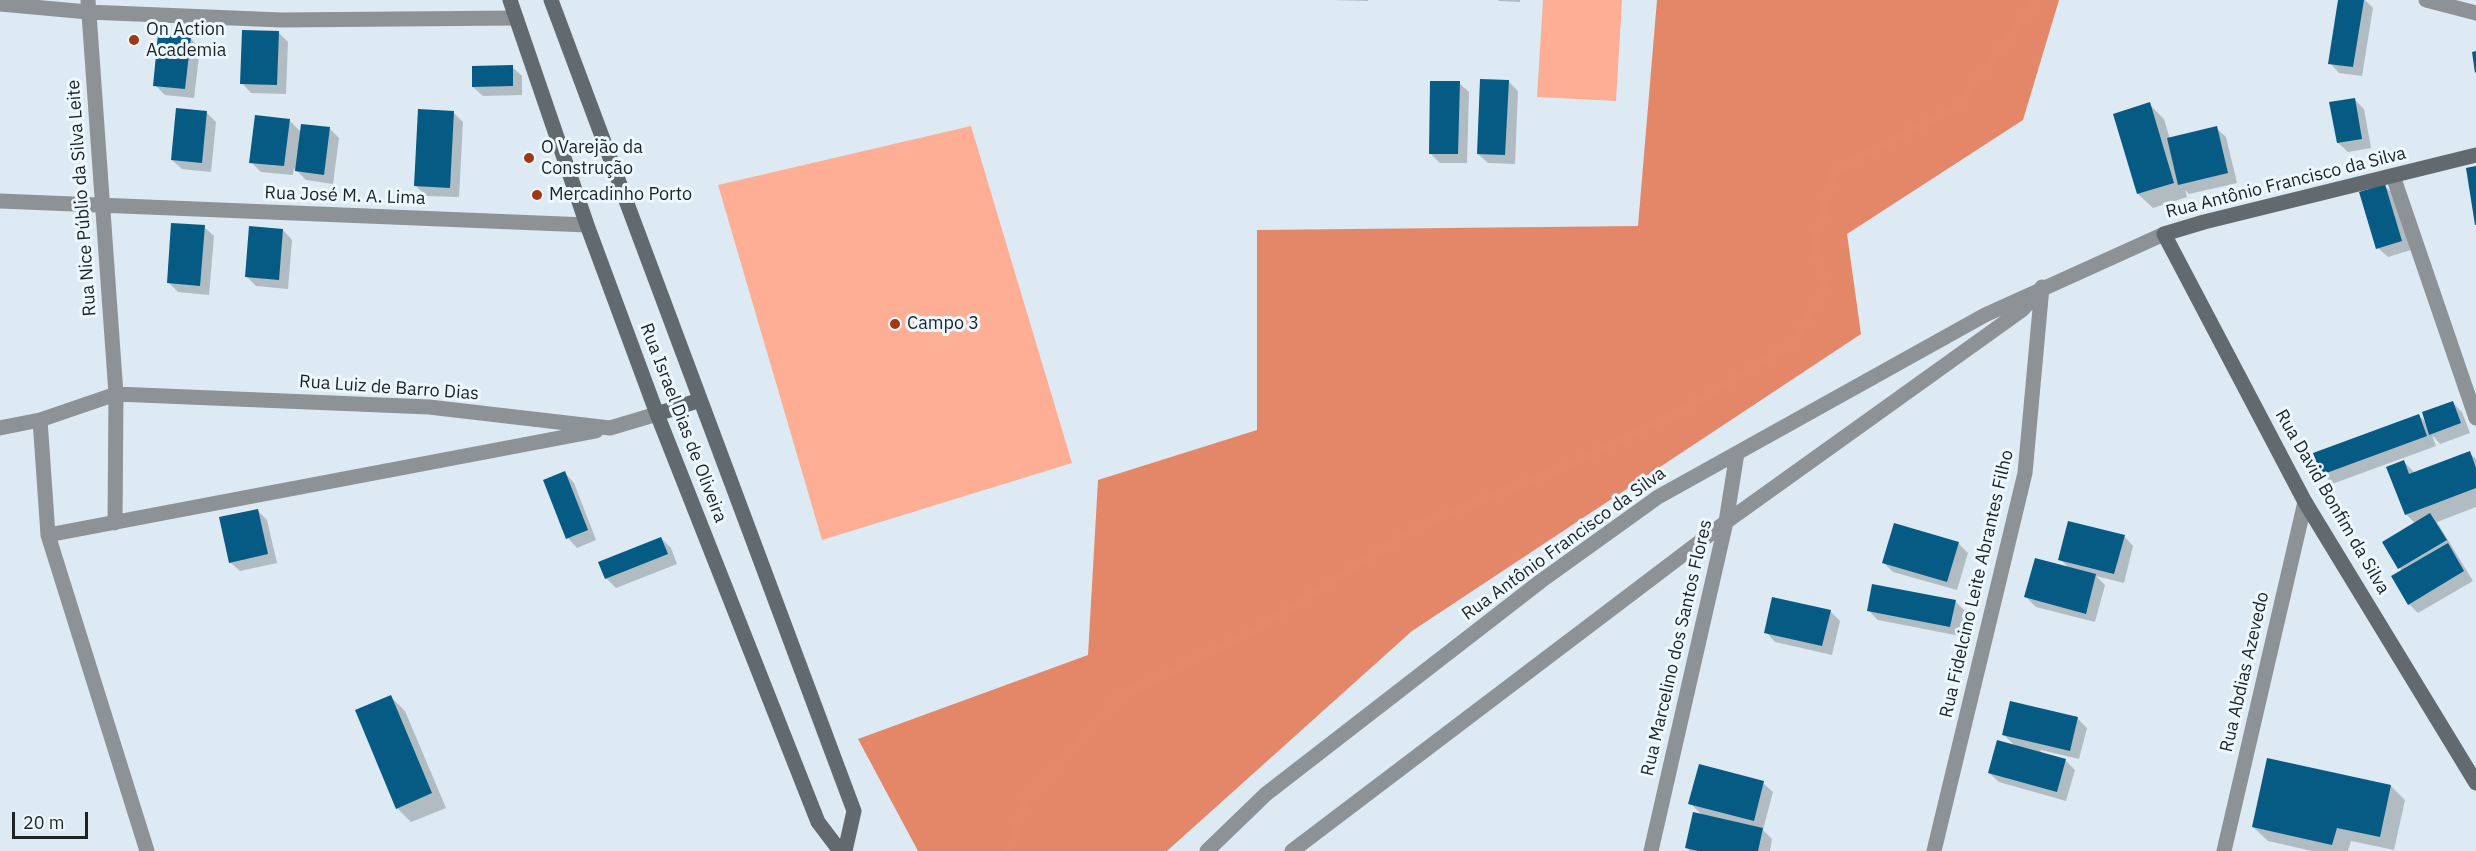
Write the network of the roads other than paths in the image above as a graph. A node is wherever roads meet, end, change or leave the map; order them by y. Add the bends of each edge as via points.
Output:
1 (510, 0) edge
2 (551, 0) edge
3 (2426, 0) edge
4 (0, 4) edge
5 (88, 6) edge
6 (2476, 13) edge
7 (516, 18) junction
8 (2476, 155) edge
9 (2393, 177) junction
10 (0, 201) edge
11 (101, 205) junction
12 (587, 225) junction
13 (2164, 234) junction
14 (2042, 287) junction
15 (116, 394) junction
16 (700, 400) junction
17 (657, 414) junction
18 (2476, 418) edge
19 (40, 420) junction
20 (0, 428) edge
21 (610, 428) junction
22 (1737, 453) junction
23 (2305, 502) junction
24 (1726, 522) junction
25 (115, 523) junction
26 (48, 534) junction
27 (2476, 783) edge
28 (147, 851) edge
29 (840, 851) edge
30 (845, 851) edge
31 (1208, 851) edge
32 (1292, 851) edge
33 (1651, 851) edge
34 (1934, 851) edge
35 (2224, 851) edge

1 - 7 main road, Rua Israel Dias de Oliveira
2 - 16 main road, Rua Israel Dias de Oliveira
3 - 6 street
4 - 5 street
5 - 7 street via 281,20
5 - 11 street, Rua Nice Públio da Silva Leite
7 - 12 main road, Rua Israel Dias de Oliveira
8 - 9 main road, Rua Antônio Francisco da Silva
9 - 13 main road, Rua Antônio Francisco da Silva
9 - 18 street
10 - 11 street, Rua José M. A. Lima
11 - 12 street, Rua José M. A. Lima
11 - 15 street, Rua Nice Públio da Silva Leite
12 - 17 main road, Rua Israel Dias de Oliveira
13 - 14 street, Rua Antônio Francisco da Silva
13 - 23 main road, Rua David Bonfim da Silva
14 - 22 street, Rua Antônio Francisco da Silva
14 - 24 street, Rua Antônio Francisco da Silva via 2022,310
14 - 34 street, Rua Fidelcino Leite Abrantes Filho via 2025,473
15 - 19 street
15 - 21 street, Rua Luiz de Barro Dias via 429,407
15 - 25 street, Rua Nice Públio da Silva Leite
16 - 17 main road
16 - 30 main road, Rua Israel Dias de Oliveira via 854,811
17 - 21 street, Rua Luiz de Barro Dias
17 - 29 main road, Rua Israel Dias de Oliveira via 818,822
19 - 20 street
19 - 26 street
21 - 25 street
22 - 24 street, Rua Marcelino dos Santos Flores
22 - 31 street, Rua Antônio Francisco da Silva via 1658,497 1541,581 1266,794
23 - 27 main road, Rua David Bonfim da Silva
23 - 35 street, Rua Abdias Azevedo
24 - 32 street, Rua Antônio Francisco da Silva
24 - 33 street, Rua Marcelino dos Santos Flores
25 - 26 street
26 - 28 street

